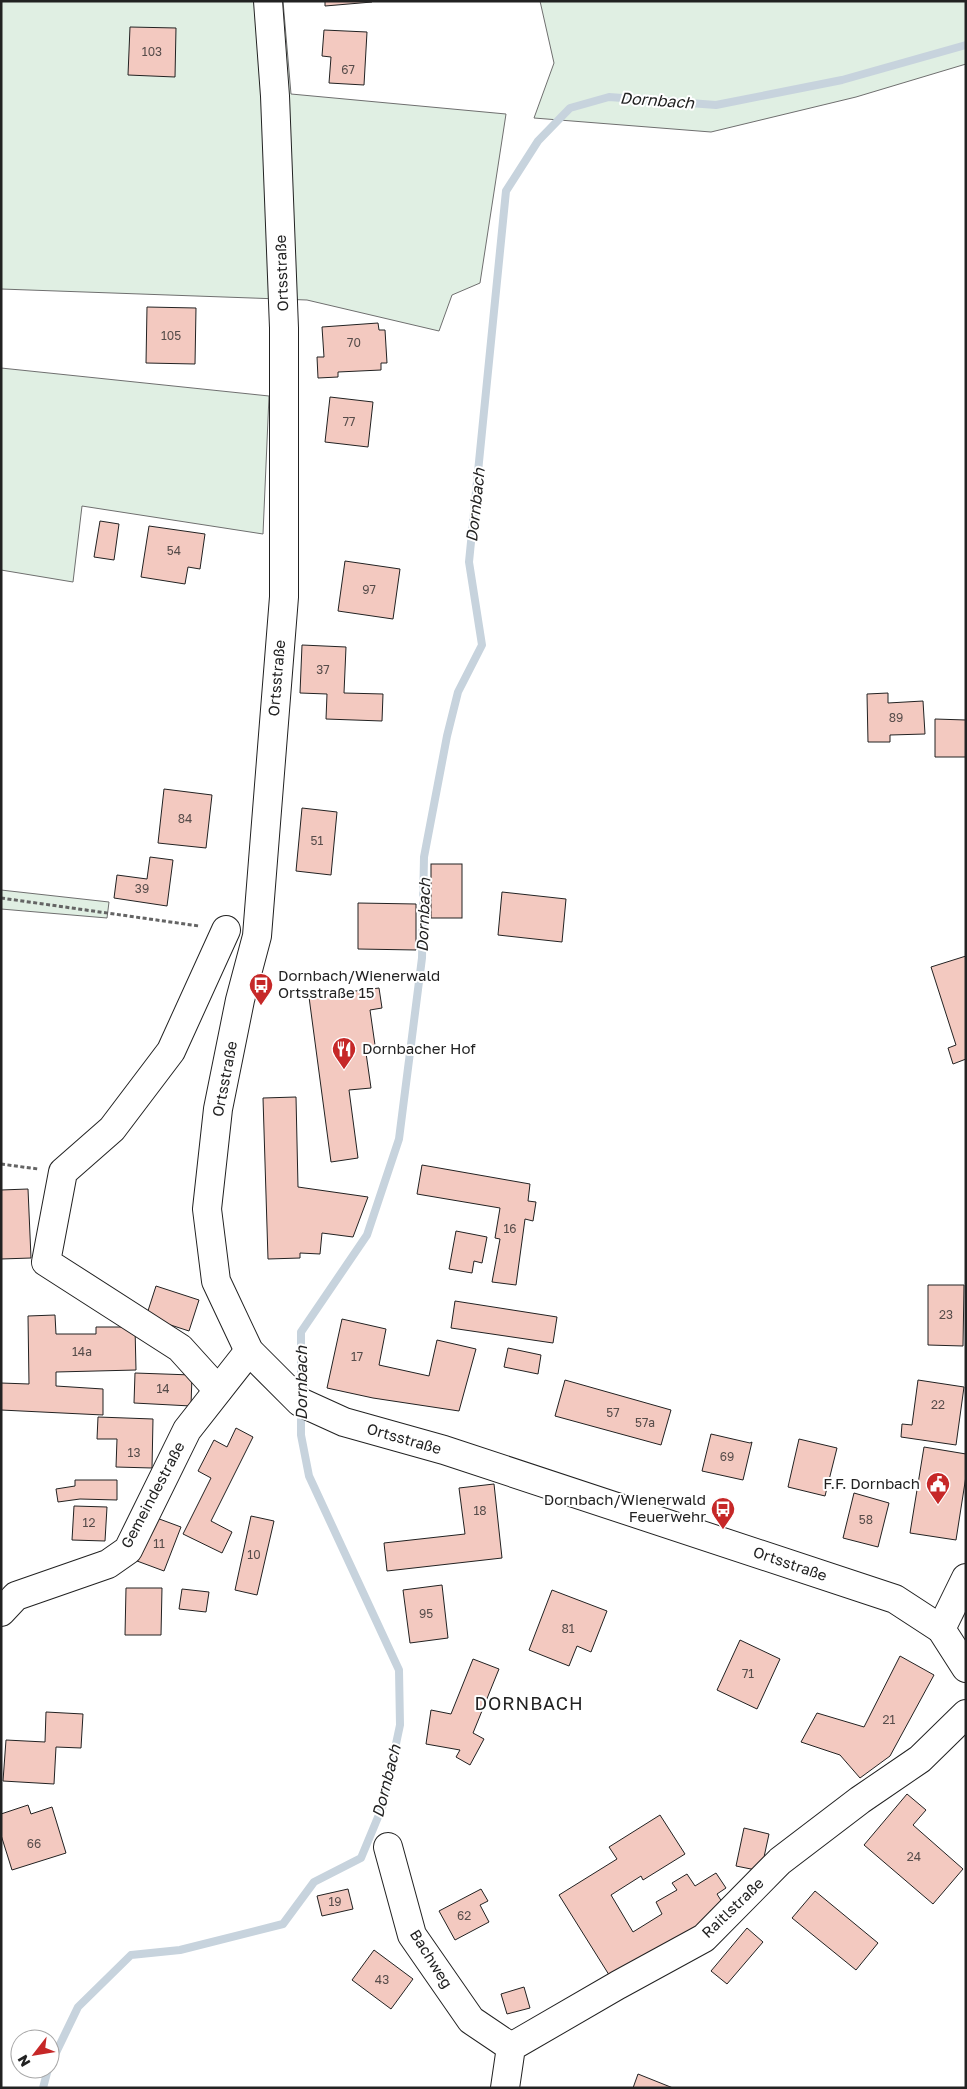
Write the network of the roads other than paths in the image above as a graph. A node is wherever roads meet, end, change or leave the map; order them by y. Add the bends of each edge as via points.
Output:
1 (268, 1) edge
2 (226, 930) road end
3 (249, 1351) junction
4 (218, 1390) junction
5 (966, 1578) edge
6 (1, 1612) edge
7 (941, 1629) junction
8 (966, 1668) edge
9 (966, 1714) edge
10 (388, 1847) dead end
11 (511, 2048) junction
12 (505, 2088) edge

1 - 3 street, Ortsstraße via 284,328 284,597 257,936 240,1000 218,1110 207,1209 216,1281
2 - 4 street via 171,1051 112,1129 63,1172 46,1262 180,1348
3 - 4 street, Gemeindestraße
3 - 7 street, Ortsstraße via 300,1402 344,1422 444,1450 895,1599
4 - 6 street, Gemeindestraße via 187,1430 128,1550 108,1564 16,1596
5 - 7 street
7 - 8 street, Ortsstraße
9 - 11 street, Raitlstraße via 920,1759 780,1861 704,1938
10 - 11 street, Bachweg via 412,1935 471,2020
11 - 12 street

